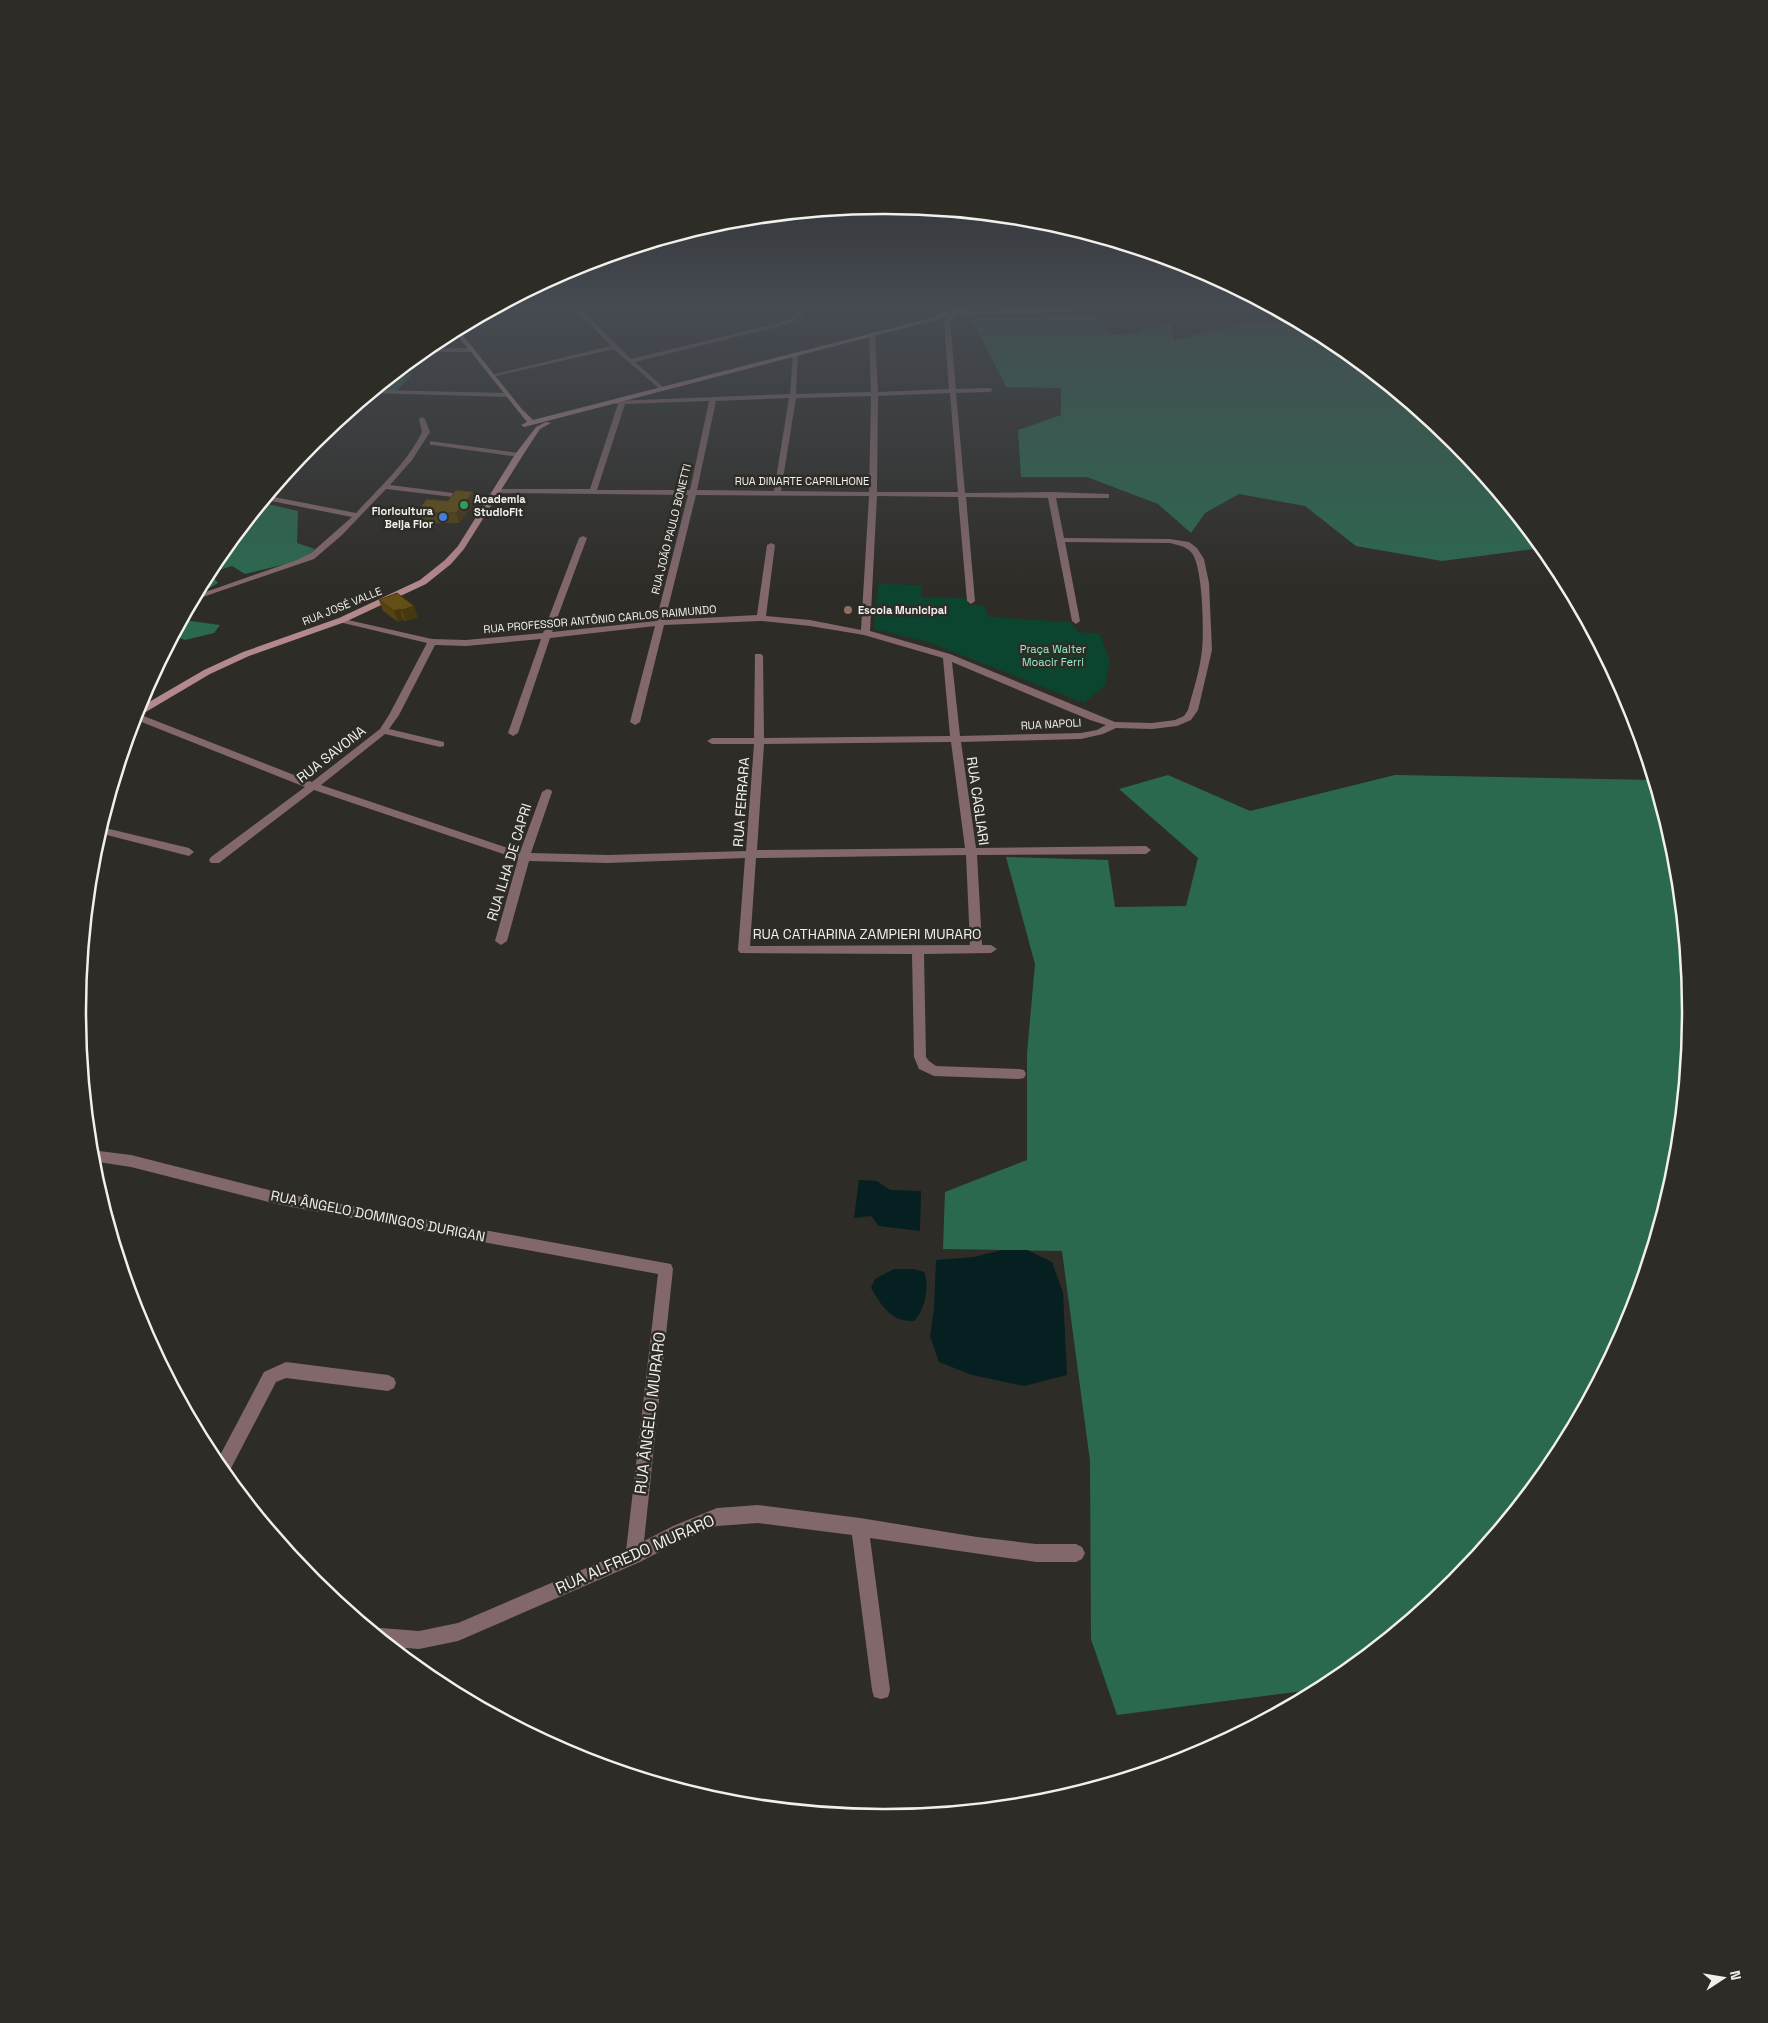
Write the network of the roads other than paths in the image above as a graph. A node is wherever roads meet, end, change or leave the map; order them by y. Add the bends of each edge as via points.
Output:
1 (512, 401) edge
2 (646, 401) edge
3 (713, 401) edge
4 (792, 401) edge
5 (875, 401) edge
6 (954, 401) edge
7 (618, 402) junction
8 (422, 419) dead end
9 (534, 425) junction
10 (433, 443) dead end
11 (519, 455) junction
12 (386, 487) junction
13 (498, 491) junction
14 (593, 491) junction
15 (693, 492) junction
16 (874, 492) junction
17 (776, 493) junction
18 (961, 493) junction
19 (1051, 494) junction
20 (1106, 496) dead end
21 (273, 499) edge
22 (492, 500) junction
23 (356, 515) junction
24 (582, 538) dead end
25 (1061, 540) junction
26 (771, 545) dead end
27 (204, 595) edge
28 (971, 601) dead end
29 (761, 618) junction
30 (342, 620) junction
31 (1076, 621) dead end
32 (658, 623) junction
33 (865, 633) junction
34 (546, 636) junction
35 (432, 642) junction
36 (758, 656) dead end
37 (947, 656) junction
38 (146, 708) edge
39 (143, 718) edge
40 (635, 722) dead end
41 (1114, 725) junction
42 (383, 731) junction
43 (513, 733) dead end
44 (955, 738) junction
45 (759, 740) junction
46 (712, 741) dead end
47 (440, 744) dead end
48 (313, 786) junction
49 (547, 792) dead end
50 (107, 832) edge
51 (1146, 850) dead end
52 (188, 852) dead end
53 (971, 852) junction
54 (751, 854) junction
55 (524, 857) junction
56 (214, 860) dead end
57 (501, 941) dead end
58 (918, 948) junction
59 (991, 948) dead end
60 (976, 949) junction
61 (744, 950) joint
62 (1019, 1074) dead end
63 (100, 1156) edge
64 (666, 1269) joint
65 (388, 1383) dead end
66 (226, 1462) edge
67 (860, 1527) junction
68 (1076, 1553) dead end
69 (634, 1556) junction
70 (390, 1638) edge
71 (881, 1690) dead end

1 - 9 street
2 - 7 street
3 - 15 street, RUA JOÃO PAULO BONETTI
4 - 17 street
5 - 16 street
6 - 18 street
7 - 9 street
7 - 14 street
8 - 12 street via 425,437
9 - 11 street, RUA JOSÉ VALLE via 529,442
10 - 11 street
11 - 13 street, RUA JOSÉ VALLE
12 - 22 street
12 - 23 street
13 - 14 street, RUA DINARTE CAPRILHONE
13 - 22 street, RUA JOSÉ VALLE
14 - 15 street, RUA DINARTE CAPRILHONE
15 - 17 street, RUA DINARTE CAPRILHONE
15 - 32 street, RUA JOÃO PAULO BONETTI
16 - 17 street, RUA DINARTE CAPRILHONE
16 - 18 street, RUA DINARTE CAPRILHONE
16 - 33 street
18 - 19 street, RUA DINARTE CAPRILHONE
18 - 28 street
19 - 20 street, RUA DINARTE CAPRILHONE
19 - 25 street
21 - 23 street
22 - 30 street, RUA JOSÉ VALLE via 461,548 423,582
23 - 27 street via 315,554 300,562
24 - 34 street
25 - 31 street
25 - 41 street, RUA NAPOLI via 1170,541 1186,544 1200,559 1205,582 1207,650 1193,710 1188,718 1177,723
26 - 29 street
29 - 32 street, RUA PROFESSOR ANTÔNIO CARLOS RAIMUNDO
29 - 33 street, RUA PROFESSOR ANTÔNIO CARLOS RAIMUNDO
30 - 35 street, RUA PROFESSOR ANTÔNIO CARLOS RAIMUNDO
30 - 38 street, RUA JOSÉ VALLE via 215,668
32 - 34 street, RUA PROFESSOR ANTÔNIO CARLOS RAIMUNDO
32 - 40 street, RUA JOÃO PAULO BONETTI
33 - 37 street, RUA PROFESSOR ANTÔNIO CARLOS RAIMUNDO
34 - 35 street, RUA PROFESSOR ANTÔNIO CARLOS RAIMUNDO
34 - 43 street
35 - 42 street, RUA SAVONA
36 - 45 street, RUA FERRARA
37 - 41 street, RUA PROFESSOR ANTÔNIO CARLOS RAIMUNDO
37 - 44 street, RUA CAGLIARI
39 - 48 street
41 - 44 street, RUA NAPOLI via 1081,736
42 - 47 street
42 - 48 street, RUA SAVONA
44 - 45 street, RUA NAPOLI
44 - 53 street, RUA CAGLIARI
45 - 46 street, RUA NAPOLI
45 - 54 street, RUA FERRARA
48 - 55 street
48 - 56 street, RUA SAVONA
49 - 55 street, RUA ILHA DE CAPRI
50 - 52 street
51 - 53 street
53 - 54 street
53 - 60 street, RUA CAGLIARI
54 - 55 street via 608,859
54 - 61 street, RUA FERRARA
55 - 57 street, RUA ILHA DE CAPRI
58 - 60 street, RUA CATHARINA ZAMPIERI MURARO
58 - 61 street, RUA CATHARINA ZAMPIERI MURARO
58 - 62 street via 920,1057 924,1065 934,1071
59 - 60 street, RUA CATHARINA ZAMPIERI MURARO
63 - 64 street, RUA ÂNGELO DOMINGOS DURIGAN via 281,1199
64 - 69 street, RUA ÂNGELO MURARO
65 - 66 street via 286,1370 270,1378
67 - 68 street, RUA ALFREDO MURARO via 1036,1554
67 - 69 street, RUA ALFREDO MURARO via 758,1514 718,1517 679,1532
67 - 71 street
69 - 70 street, RUA ALFREDO MURARO via 458,1632 419,1640

